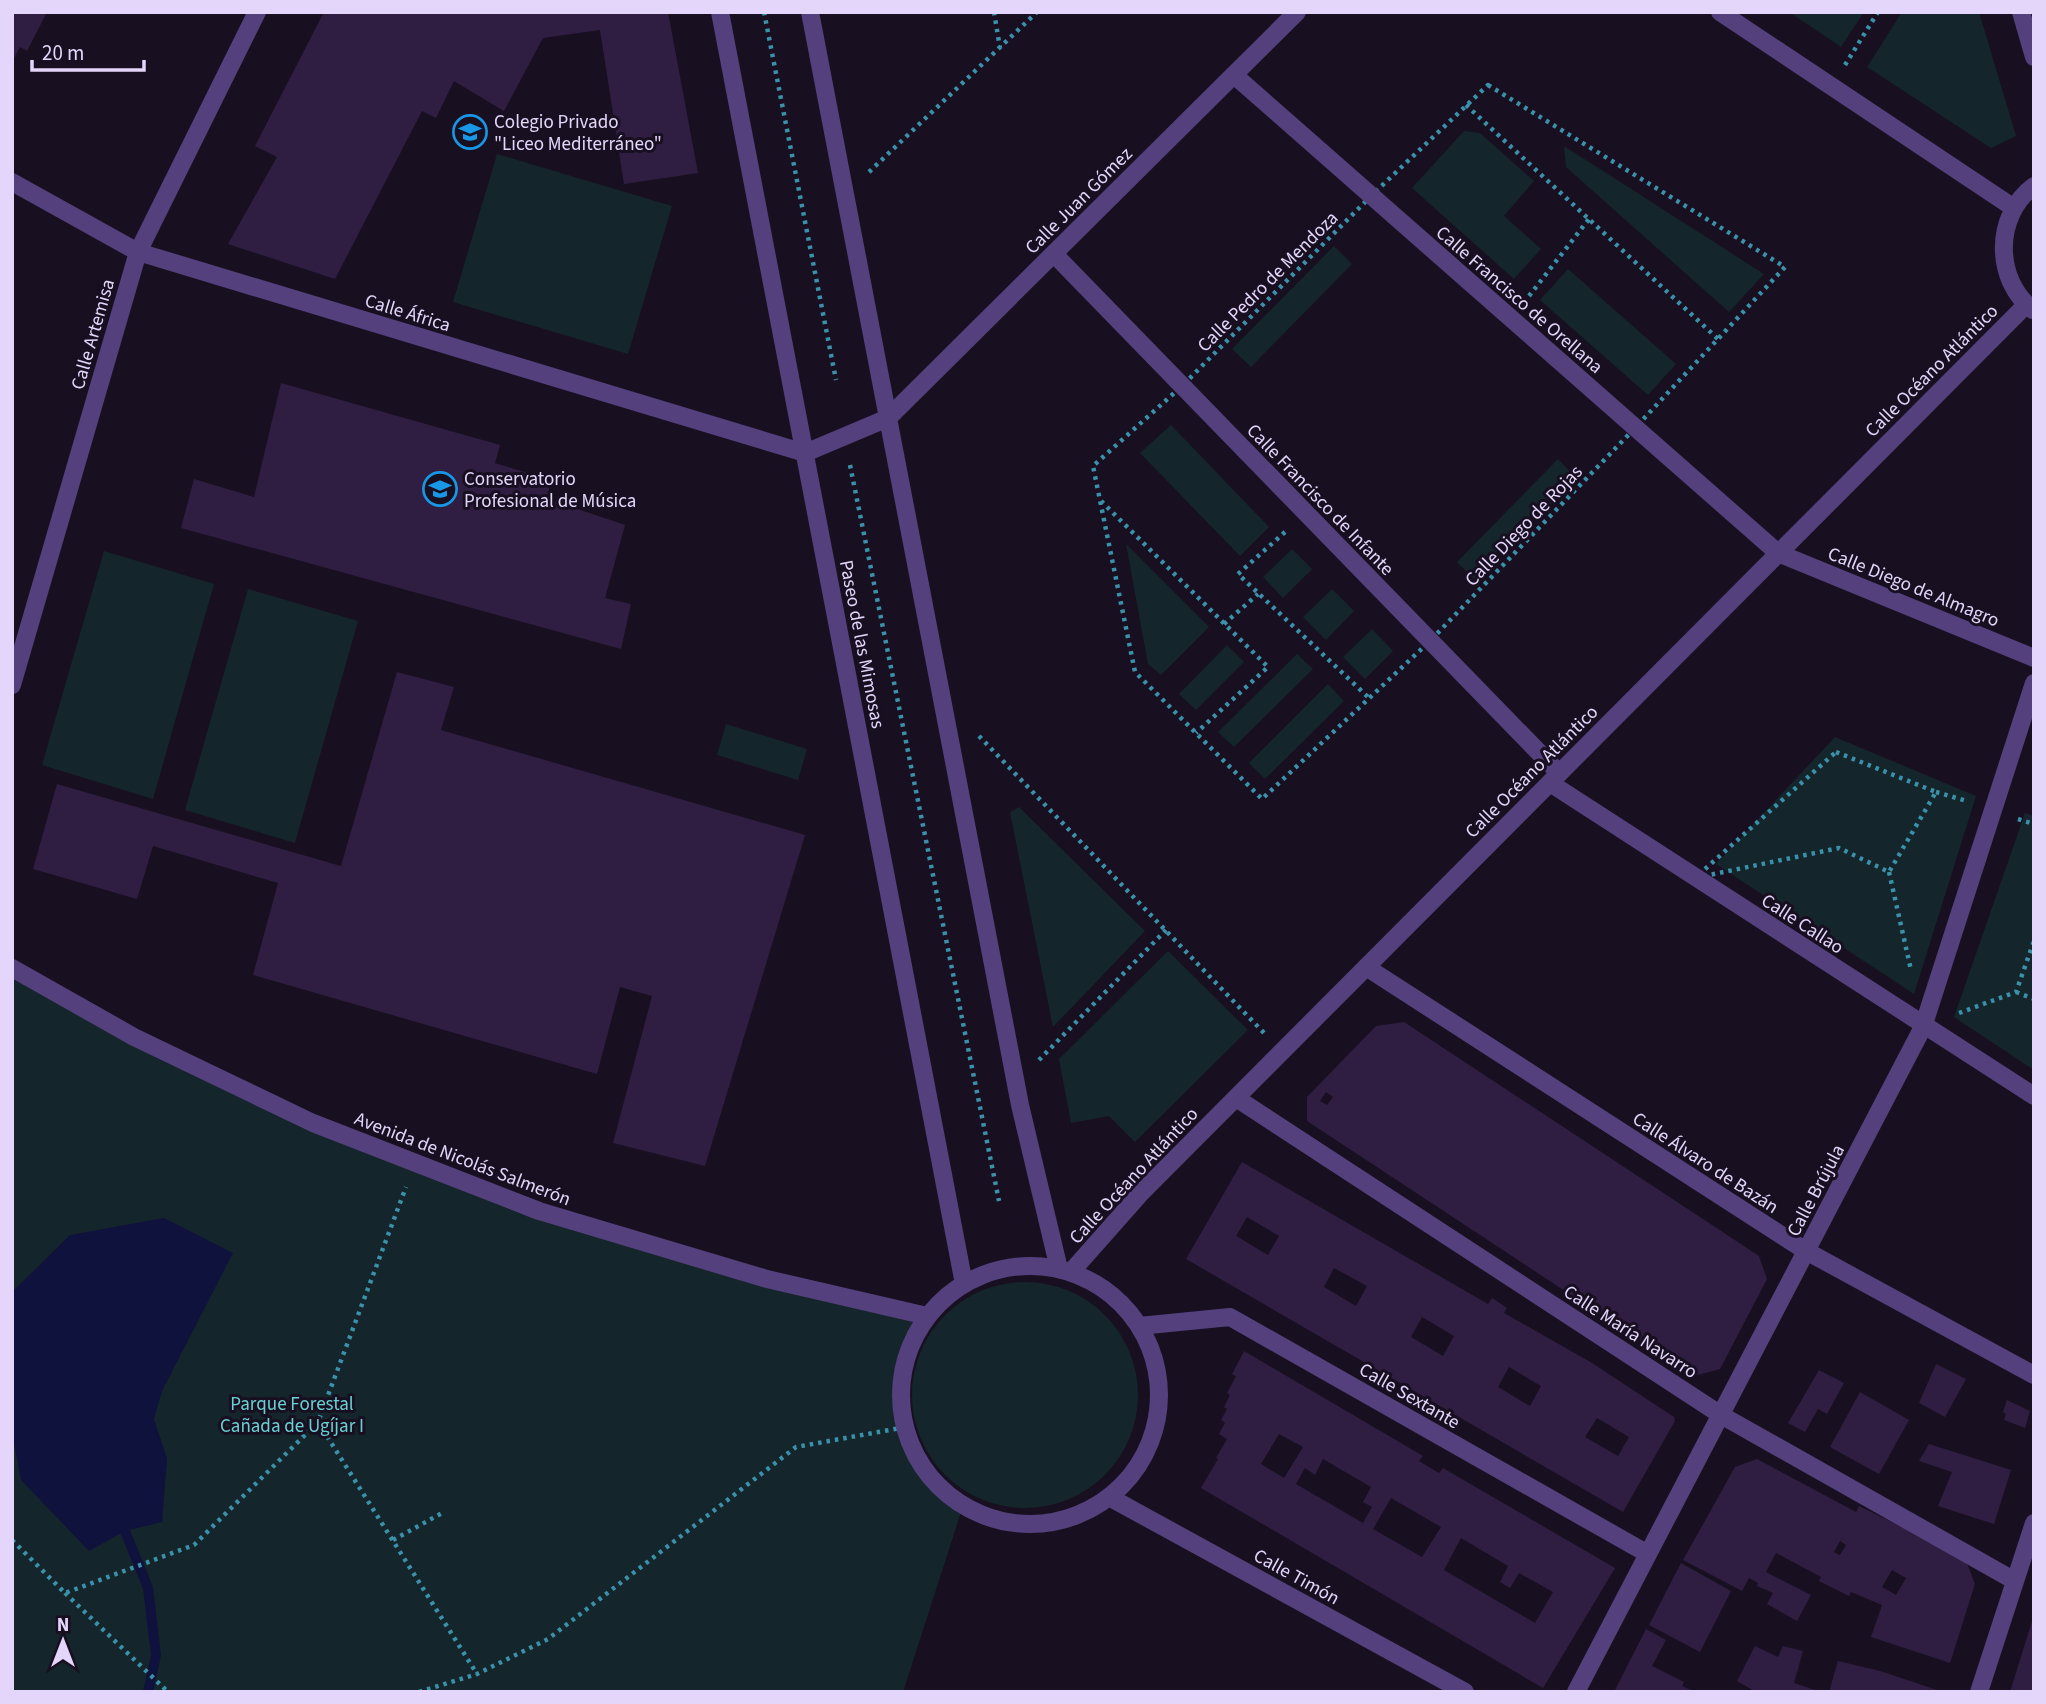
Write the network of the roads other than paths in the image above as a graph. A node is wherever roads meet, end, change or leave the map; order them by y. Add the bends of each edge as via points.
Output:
1 (257, 12) edge
2 (720, 12) edge
3 (810, 12) edge
4 (1297, 12) edge
5 (1720, 12) edge
6 (2021, 12) edge
7 (2034, 57) edge
8 (1234, 75) junction
9 (12, 182) edge
10 (2034, 186) edge
11 (2014, 208) junction
12 (138, 253) junction
13 (1054, 254) junction
14 (2030, 308) edge
15 (888, 418) junction
16 (805, 453) junction
17 (1778, 553) junction
18 (2034, 658) edge
19 (2034, 683) edge
20 (12, 685) edge
21 (1554, 778) junction
22 (1366, 967) junction
23 (12, 968) edge
24 (1923, 1027) junction
25 (2034, 1096) edge
26 (1236, 1098) junction
27 (1806, 1251) junction
28 (1065, 1270) junction
29 (964, 1284) junction
30 (927, 1316) junction
31 (1139, 1326) junction
32 (2034, 1375) edge
33 (1721, 1415) junction
34 (1109, 1497) junction
35 (2034, 1523) edge
36 (1648, 1554) junction
37 (2015, 1581) junction
38 (1465, 1692) edge
39 (1576, 1692) edge
40 (1979, 1692) edge

1 - 12 street, Calle Artemisa
2 - 16 street, Paseo de las Mimosas
3 - 15 street
4 - 8 street, Calle Juan Gómez
5 - 11 street
6 - 7 street
8 - 13 street, Calle Juan Gómez
8 - 17 street, Calle Francisco de Orellana
9 - 12 street, Calle África
10 - 11 street
11 - 14 street via 2004,232 2003,258 2011,283
12 - 16 street, Calle África
12 - 20 street, Calle Artemisa
13 - 15 street, Calle Juan Gómez
13 - 21 street, Calle Francisco de Infante via 1430,641
14 - 17 street, Calle Océano Atlántico
15 - 16 street
15 - 28 street via 1016,1083
16 - 29 street, Paseo de las Mimosas
17 - 18 street, Calle Diego de Almagro
17 - 21 street, Calle Océano Atlántico
19 - 24 street, Calle Brújula
21 - 22 street, Calle Océano Atlántico
21 - 24 street, Calle Callao via 1695,878
22 - 26 street, Calle Océano Atlántico
22 - 27 street, Calle Álvaro de Bazán
23 - 30 street, Avenida de Nicolás Salmerón via 134,1037 313,1124 539,1211 766,1279
24 - 25 street, Calle Callao
24 - 27 street, Calle Brújula
26 - 28 street, Calle Océano Atlántico
26 - 33 street, Calle María Navarro
27 - 32 street, Calle Álvaro de Bazán
27 - 33 street, Calle Brújula
28 - 29 street via 1010,1268
28 - 31 street via 1098,1284
29 - 30 street
30 - 34 street via 902,1370 902,1412 909,1443 943,1490 963,1506 999,1520 1038,1524 1075,1516
31 - 34 street via 1156,1365 1160,1386 1157,1417 1149,1448 1132,1475
31 - 36 street, Calle Sextante via 1230,1318
33 - 36 street, Calle Brújula
33 - 37 street, Calle María Navarro
34 - 38 street, Calle Timón
35 - 37 street
36 - 39 street, Calle Brújula
37 - 40 street

